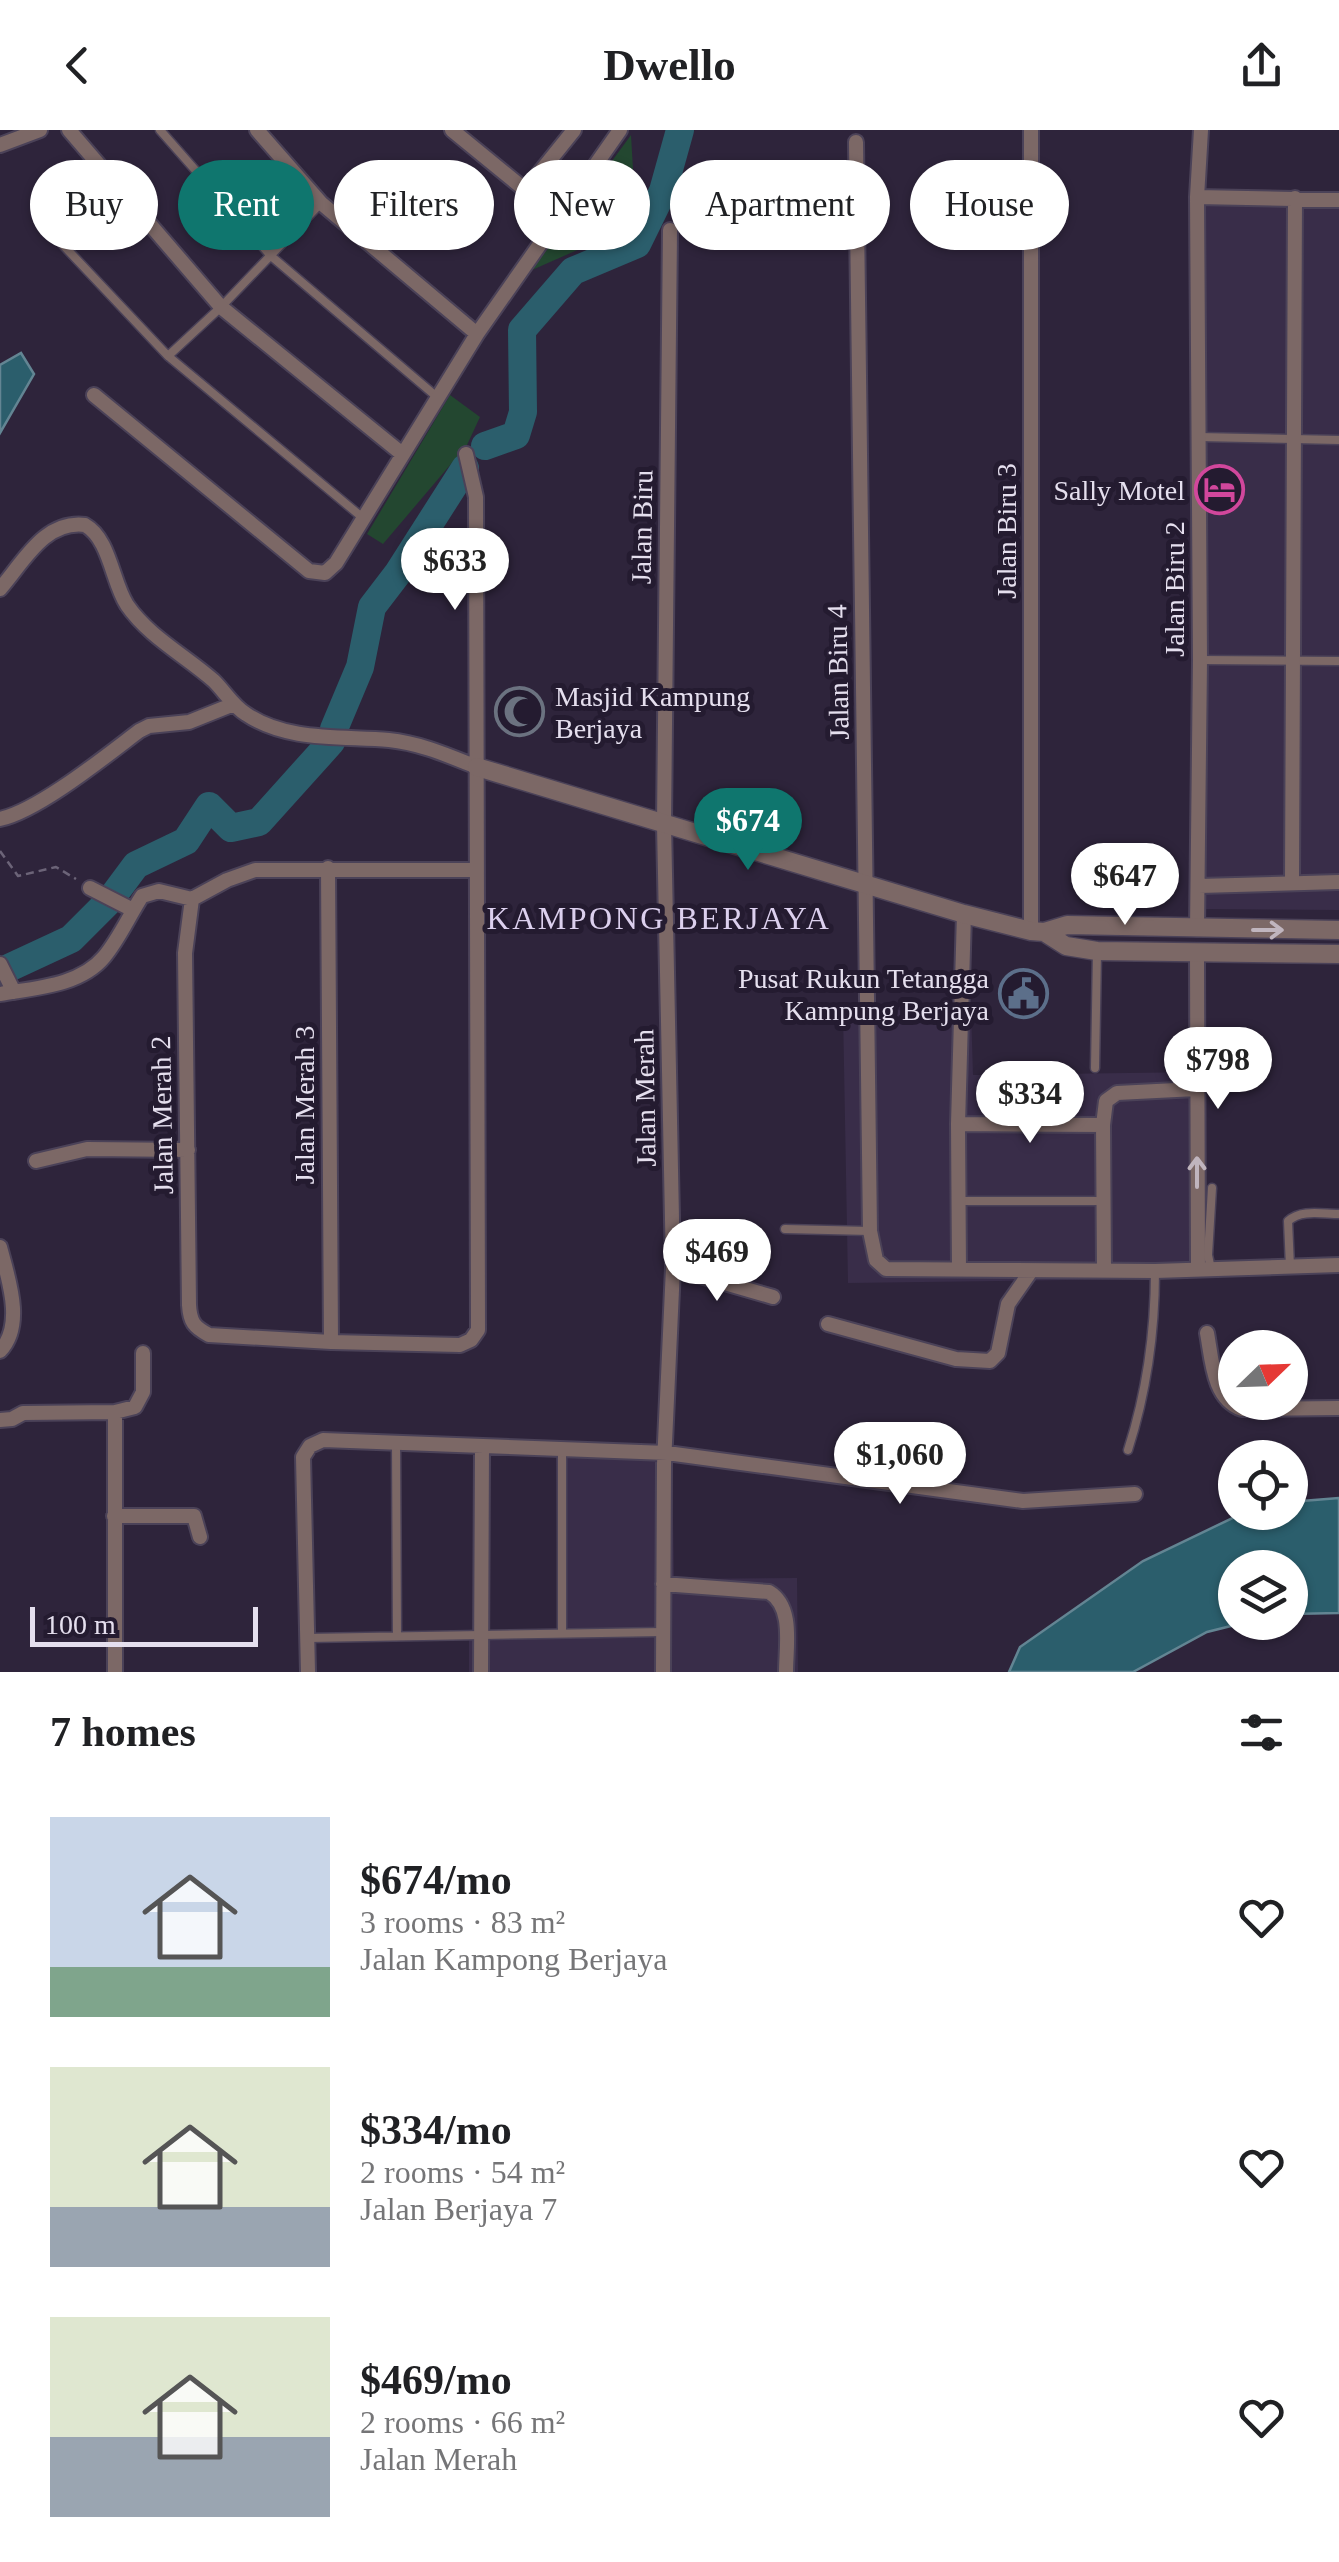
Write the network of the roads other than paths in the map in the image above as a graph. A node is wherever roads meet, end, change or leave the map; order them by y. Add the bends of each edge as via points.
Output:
1 (40, 130) edge
2 (69, 130) edge
3 (160, 130) edge
4 (257, 130) edge
5 (452, 130) edge
6 (574, 130) edge
7 (620, 130) edge
8 (1032, 130) edge
9 (1201, 130) edge
10 (856, 142) dead end
11 (0, 146) edge
12 (93, 160) edge
13 (550, 160) edge
14 (598, 160) edge
15 (514, 182) edge
16 (1197, 197) junction
17 (1295, 198) junction
18 (1339, 200) edge
19 (321, 203) junction
20 (670, 230) dead end
21 (158, 236) edge
22 (71, 250) edge
23 (534, 250) edge
24 (270, 256) junction
25 (220, 307) junction
26 (477, 334) junction
27 (168, 356) junction
28 (94, 394) dead end
29 (438, 397) junction
30 (1199, 436) junction
31 (1294, 438) junction
32 (1339, 440) edge
33 (401, 453) junction
34 (466, 454) dead end
35 (363, 518) junction
36 (0, 589) edge
37 (1200, 660) junction
38 (1291, 660) junction
39 (1339, 661) edge
40 (234, 704) junction
41 (477, 767) junction
42 (0, 820) edge
43 (664, 824) junction
44 (328, 868) junction
45 (474, 870) junction
46 (1292, 882) junction
47 (1339, 882) edge
48 (866, 883) junction
49 (1198, 886) junction
50 (97, 890) road end
51 (192, 899) junction
52 (127, 907) junction
53 (964, 914) junction
54 (1198, 929) junction
55 (1339, 930) edge
56 (1038, 932) junction
57 (1097, 952) junction
58 (1197, 954) junction
59 (1339, 954) edge
60 (0, 964) edge
61 (8, 990) edge
62 (1095, 1068) dead end
63 (1196, 1090) junction
64 (958, 1124) junction
65 (1103, 1125) junction
66 (188, 1150) junction
67 (36, 1161) dead end
68 (1212, 1188) dead end
69 (958, 1201) junction
70 (1103, 1201) junction
71 (1339, 1214) edge
72 (785, 1229) dead end
73 (870, 1231) junction
74 (0, 1247) edge
75 (1339, 1265) edge
76 (1290, 1267) junction
77 (673, 1268) junction
78 (1204, 1269) junction
79 (959, 1270) junction
80 (1155, 1270) junction
81 (1031, 1271) junction
82 (1104, 1271) junction
83 (773, 1297) dead end
84 (828, 1324) dead end
85 (1206, 1333) dead end
86 (331, 1342) junction
87 (0, 1351) edge
88 (143, 1353) dead end
89 (1339, 1408) edge
90 (114, 1412) junction
91 (0, 1420) edge
92 (396, 1442) junction
93 (482, 1446) junction
94 (562, 1450) junction
95 (1128, 1450) dead end
96 (667, 1453) junction
97 (1134, 1494) dead end
98 (114, 1516) junction
99 (200, 1537) dead end
100 (663, 1584) junction
101 (663, 1632) junction
102 (562, 1633) junction
103 (480, 1634) junction
104 (397, 1636) junction
105 (308, 1638) junction
106 (115, 1672) edge
107 (308, 1672) edge
108 (481, 1672) edge
109 (662, 1672) edge
110 (786, 1672) edge

1 - 11 street
2 - 12 street
3 - 24 lane
4 - 19 street
5 - 15 street
6 - 13 street
7 - 14 street
8 - 56 street, Jalan Biru 3
9 - 16 street, Jalan Biru 2
10 - 48 street, Jalan Biru 4
16 - 17 street
16 - 30 street, Jalan Biru 2
17 - 18 street
17 - 31 street
19 - 24 lane
19 - 26 street
20 - 43 street, Jalan Biru
21 - 25 street
22 - 27 lane
23 - 26 street
24 - 25 lane
24 - 29 lane
25 - 27 lane
25 - 33 street
26 - 29 street
27 - 35 lane
28 - 35 street via 310,572 325,573 336,562
29 - 33 street
30 - 31 lane
30 - 37 street, Jalan Biru 2
31 - 32 lane
31 - 38 street
33 - 35 street
34 - 41 street via 476,497
36 - 40 street via 36,542 85,525 100,541 135,615
37 - 38 lane
37 - 49 street, Jalan Biru 2
38 - 39 lane
38 - 46 street
40 - 41 street via 277,729 392,740
40 - 42 street via 189,722 149,726
41 - 43 street
41 - 45 street
43 - 48 street
43 - 77 street, Jalan Merah
44 - 45 street
44 - 51 street via 255,870
44 - 86 street, Jalan Merah 3
45 - 86 street, Jalan Merah 2 via 478,1330 460,1345
46 - 47 street
46 - 49 street
48 - 53 street
48 - 73 street, Jalan Biru 4
49 - 54 street, Jalan Biru 2
50 - 52 street
51 - 52 street via 150,892
51 - 66 street, Jalan Merah 2 via 186,954
52 - 61 street via 93,968 64,982
53 - 56 street
53 - 64 street
54 -> 55 street
54 - 56 street via 1067,925
54 - 58 street
56 - 57 street
57 - 58 street
57 - 62 lane
58 - 59 street
58 - 63 street
60 - 61 street
63 - 65 street via 1117,1092 1106,1101
78 -> 63 street
64 - 65 street
64 - 69 street
65 - 70 street
66 - 67 street via 97,1148
66 - 86 street, Jalan Merah 2 via 190,1320 209,1334
68 - 78 lane
69 - 70 lane
69 - 79 street
70 - 82 street
71 - 76 lane via 1294,1215 1288,1221
72 - 73 lane
73 - 79 street, Jalan Biru 4 via 876,1260 886,1269
74 - 87 street via 13,1308 10,1340
75 - 76 street
76 - 78 street
77 - 83 street
77 - 96 street, Jalan Merah
78 - 80 street
79 - 81 street
80 - 82 street
80 - 95 lane via 1148,1376
81 - 82 street
81 - 84 street via 1008,1304 998,1353 990,1361 956,1359
85 - 89 street via 1218,1385 1232,1406
88 - 90 street via 141,1401
90 - 91 street via 22,1413
90 - 98 street
92 - 93 street
92 - 104 lane
92 - 105 street via 323,1440 303,1457
93 - 94 street
93 - 103 street
94 - 96 street
94 - 102 lane
96 - 97 street via 1023,1501
96 - 100 street, Jalan Merah
98 - 99 street via 189,1515
98 - 106 street
100 - 101 street, Jalan Merah
100 - 110 street via 779,1598
101 - 102 lane
101 - 109 street, Jalan Merah
102 - 103 lane
103 - 104 lane
103 - 108 street
104 - 105 lane
105 - 107 street

